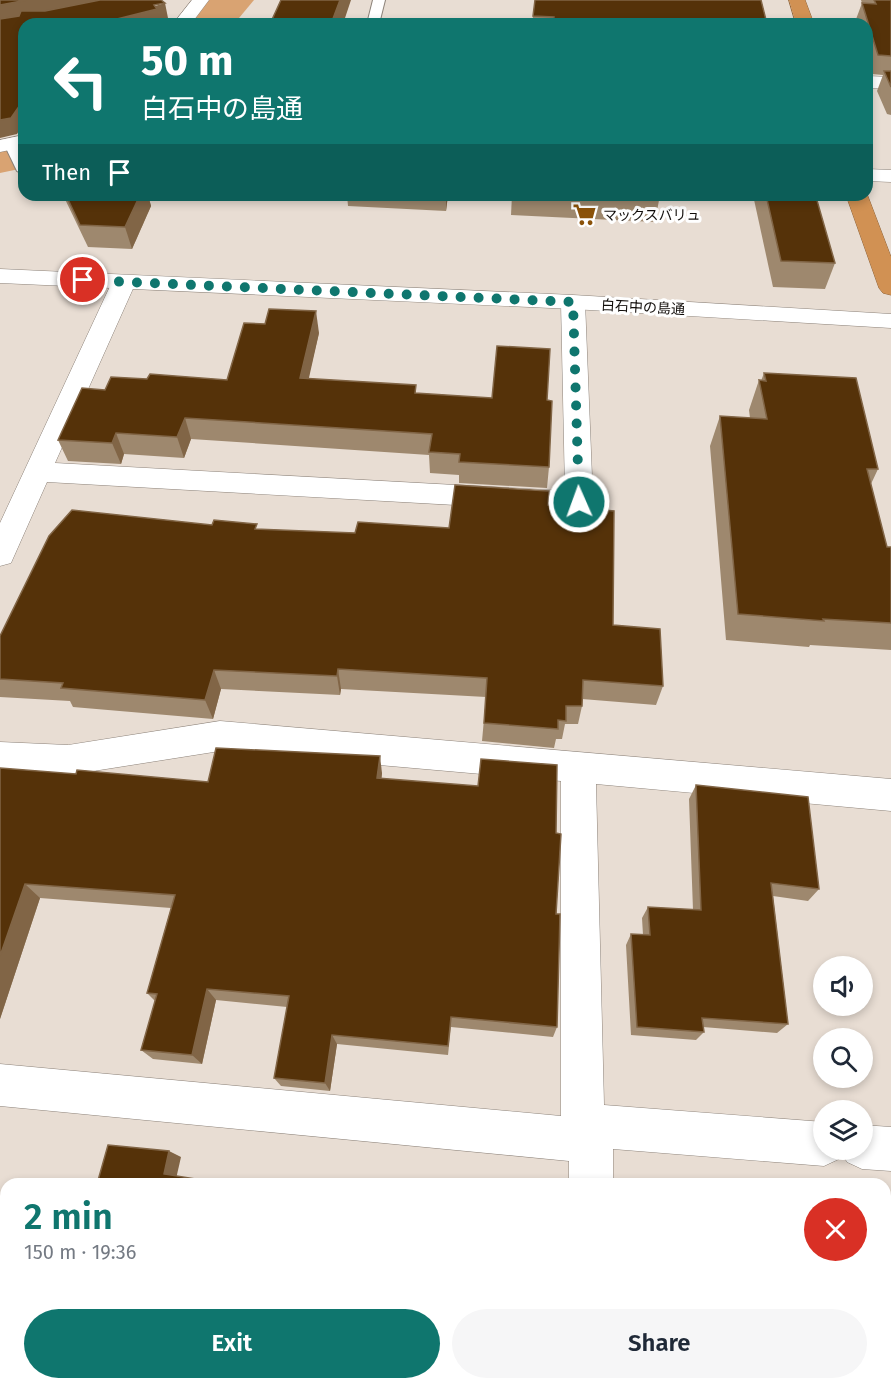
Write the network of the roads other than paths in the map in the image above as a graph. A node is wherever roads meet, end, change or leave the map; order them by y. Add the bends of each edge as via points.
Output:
1 (201, 0) edge
2 (379, 0) edge
3 (797, 0) edge
4 (187, 18) edge
5 (374, 18) edge
6 (803, 18) edge
7 (873, 82) edge
8 (891, 83) edge
9 (12, 145) edge
10 (18, 159) edge
11 (873, 175) edge
12 (891, 176) edge
13 (859, 201) edge
14 (0, 276) edge
15 (124, 282) junction
16 (891, 288) edge
17 (573, 302) junction
18 (891, 321) edge
19 (38, 472) junction
20 (0, 555) edge
21 (0, 757) edge
22 (578, 769) junction
23 (891, 795) edge
24 (0, 1086) edge
25 (587, 1133) junction
26 (813, 1143) edge
27 (873, 1148) edge
28 (891, 1149) edge
29 (591, 1178) edge

1 - 4 street
2 - 5 lane
3 - 6 highway
7 - 8 street
9 - 10 lane
11 - 12 street
13 - 16 highway
14 - 15 street, 白石中の島通
15 - 17 street, 白石中の島通
15 - 19 street
17 - 18 street, 白石中の島通
17 - 19 street via 579,502
19 - 20 street
21 - 22 street via 68,760 220,736
22 - 23 street
22 - 25 street
24 - 25 street
25 - 26 street
25 - 29 street
27 - 28 street

